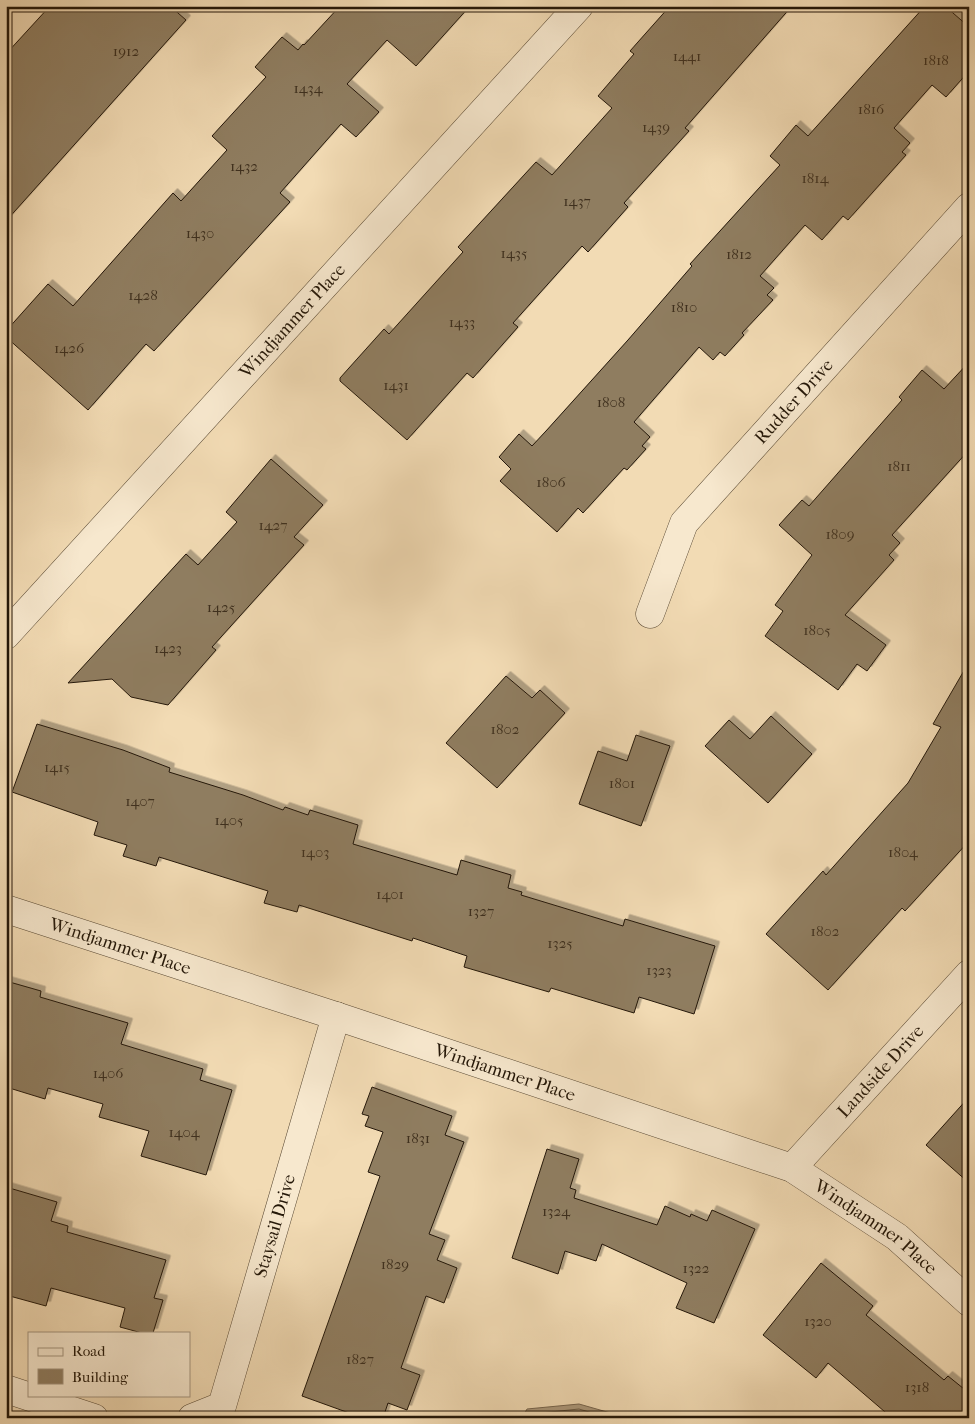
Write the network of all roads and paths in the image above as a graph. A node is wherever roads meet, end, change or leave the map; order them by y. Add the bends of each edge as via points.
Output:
1 (579, 6) edge
2 (969, 207) edge
3 (650, 614) dead end
4 (6, 635) edge
5 (6, 909) edge
6 (969, 974) edge
7 (336, 1016) junction
8 (792, 1168) junction
9 (969, 1302) edge
10 (6, 1389) edge
11 (94, 1418) edge
12 (192, 1418) edge

1 - 4 street, Windjammer Place
2 - 3 street, Rudder Drive via 684,523
5 - 7 street, Windjammer Place
6 - 8 street, Landside Drive
7 - 8 street, Windjammer Place
7 - 12 street, Staysail Drive via 222,1406
8 - 9 street, Windjammer Place via 897,1237
10 - 11 street

